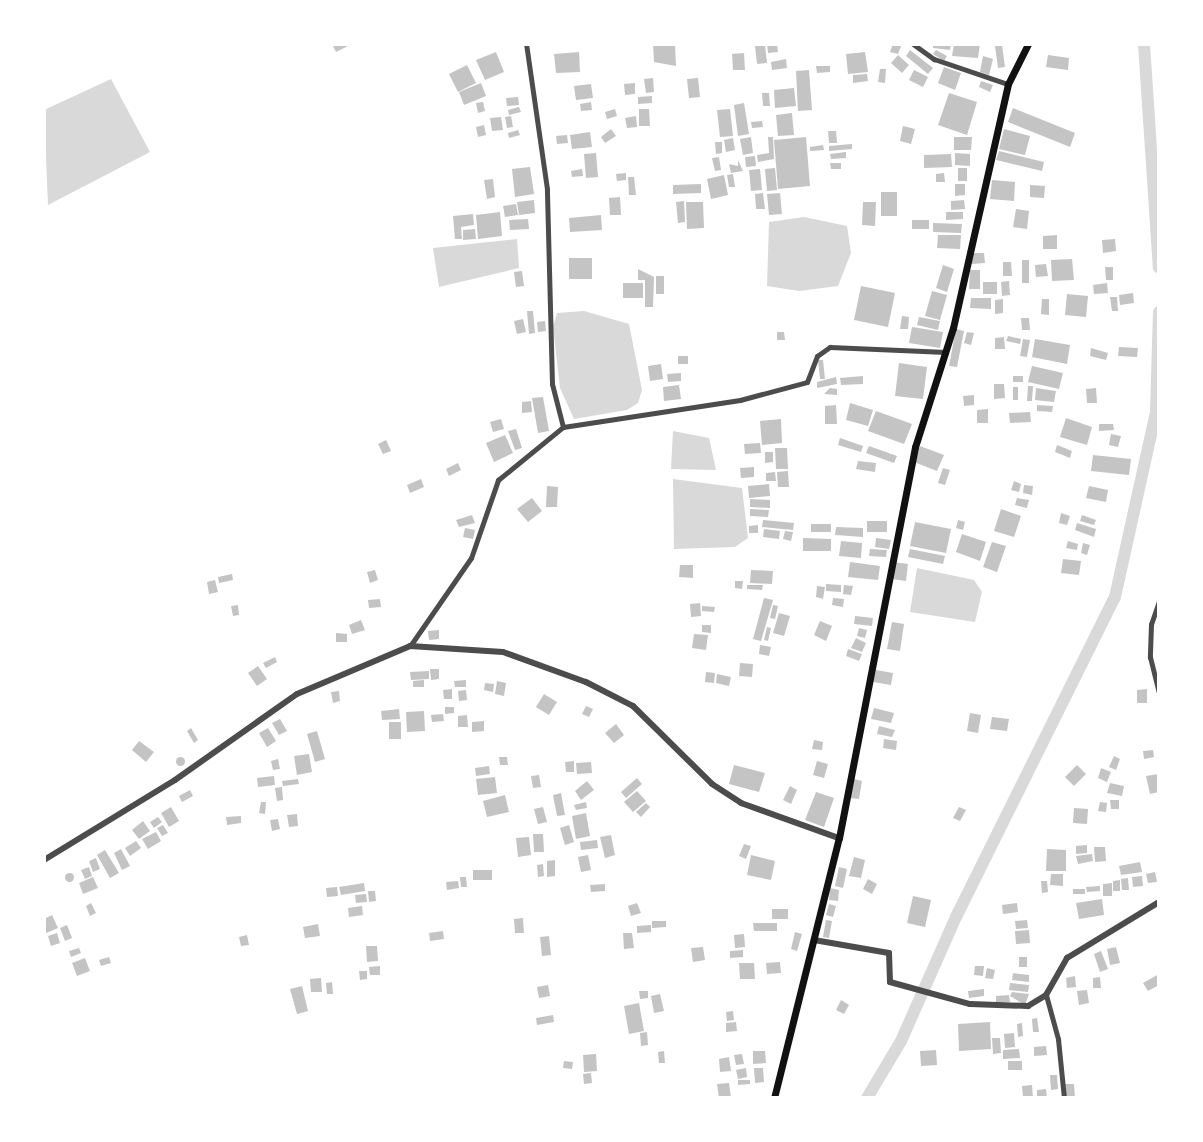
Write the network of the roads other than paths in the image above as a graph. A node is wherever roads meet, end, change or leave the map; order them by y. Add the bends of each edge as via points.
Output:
1 (526, 44) edge
2 (913, 44) edge
3 (1028, 44) edge
4 (1008, 84) junction
5 (946, 352) junction
6 (563, 427) junction
7 (1159, 601) edge
8 (410, 646) junction
9 (1159, 692) edge
10 (839, 838) junction
11 (44, 860) edge
12 (1159, 902) edge
13 (814, 940) junction
14 (1046, 995) junction
15 (774, 1098) edge
16 (1064, 1098) edge

1 - 6 street via 547,189 552,384
2 - 4 street via 934,59
3 - 4 main road
4 - 5 main road
5 - 6 street via 830,347 817,356 807,382 634,419
5 - 10 main road via 915,447
6 - 8 street via 498,480 471,558
7 - 9 street via 1151,624 1150,657
8 - 10 street via 503,652 586,682 633,706 712,784 741,803
8 - 11 street via 297,694 175,780
10 - 13 main road
12 - 14 street via 1067,958
13 - 14 street via 885,951 893,961 889,980 970,1004 1018,1007
13 - 15 main road
14 - 16 street via 1058,1039

